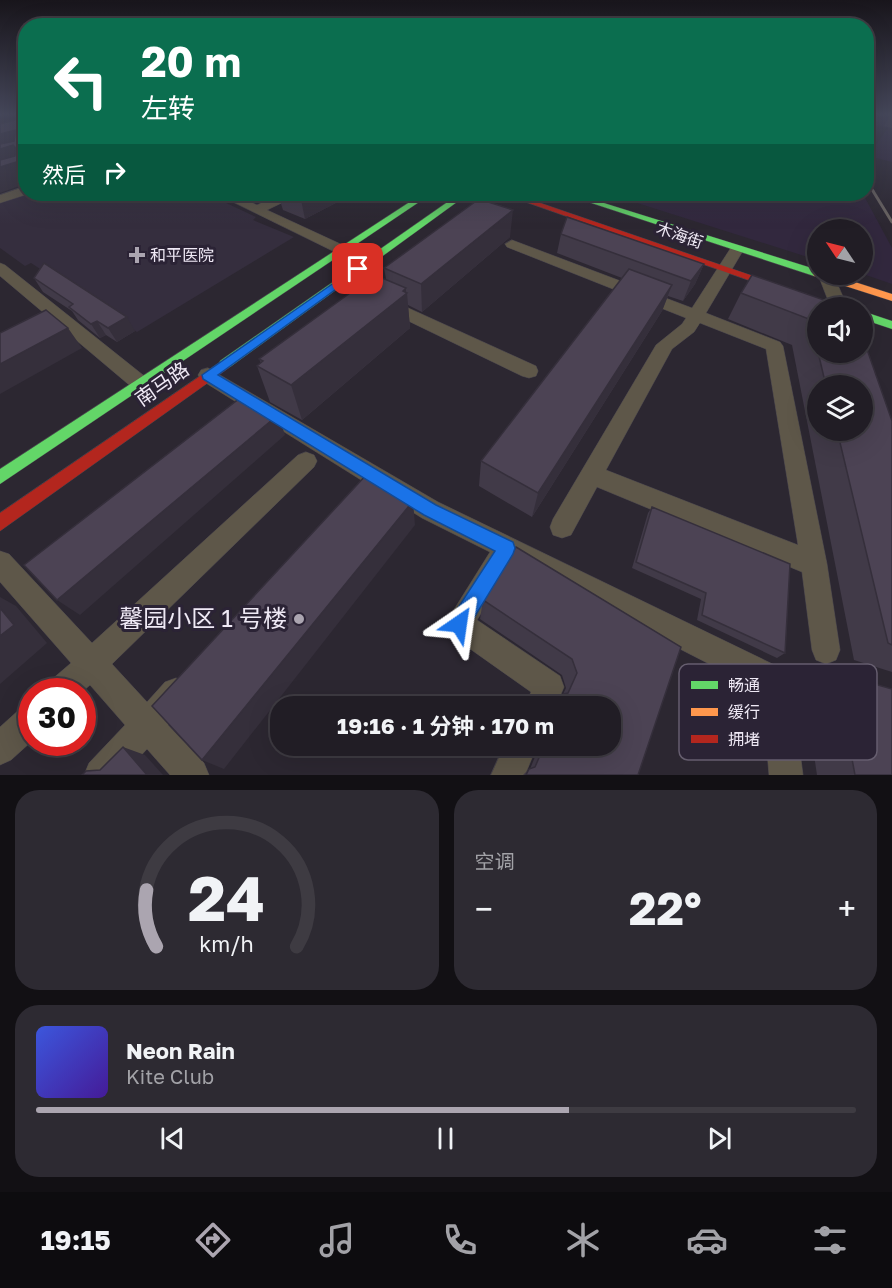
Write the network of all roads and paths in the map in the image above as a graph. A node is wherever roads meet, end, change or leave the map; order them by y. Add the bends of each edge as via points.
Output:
1 (18, 193) edge
2 (0, 199) edge
3 (238, 201) edge
4 (276, 201) edge
5 (416, 201) edge
6 (454, 201) edge
7 (528, 201) edge
8 (590, 201) edge
9 (257, 210) junction
10 (512, 244) dead end
11 (737, 249) junction
12 (342, 250) junction
13 (0, 268) edge
14 (726, 268) junction
15 (807, 271) edge
16 (340, 282) junction
17 (852, 285) edge
18 (811, 297) edge
19 (892, 298) edge
20 (696, 316) junction
21 (873, 319) edge
22 (892, 325) edge
23 (529, 370) dead end
24 (208, 375) junction
25 (141, 384) junction
26 (306, 461) dead end
27 (592, 475) junction
28 (0, 477) edge
29 (0, 523) edge
30 (562, 527) dead end
31 (507, 548) junction
32 (0, 563) edge
33 (814, 564) junction
34 (826, 650) dead end
35 (91, 664) junction
36 (740, 664) edge
37 (194, 673) edge
38 (76, 678) edge
39 (545, 696) edge
40 (147, 725) junction
41 (18, 732) edge
42 (0, 749) edge
43 (517, 756) edge
44 (784, 760) edge
45 (100, 775) edge
46 (192, 775) edge
47 (508, 775) edge
48 (786, 775) edge

1 - 2 street
3 - 9 street
4 - 9 street
5 - 12 main road, 南马路
6 - 16 main road, 南马路
7 - 14 main road, 木海街
8 - 11 main road, 木海街
9 - 12 street
10 - 20 street
11 - 14 street
11 - 15 main road, 木海街
12 - 25 main road, 南马路
13 - 25 street
14 - 18 main road, 木海街
14 - 20 street
16 - 23 street
16 - 24 main road, 南马路
17 - 19 main road, 木海街
20 - 27 street via 688,328 665,345
20 - 33 street via 774,346
21 - 22 main road
24 - 29 main road, 南马路
24 - 31 street via 430,510
25 - 28 main road, 南马路
26 - 35 street
27 - 30 street
27 - 33 street
31 - 36 street
31 - 39 street via 459,624 549,687
32 - 35 street
33 - 34 street
35 - 38 street
35 - 40 street
37 - 40 street
40 - 45 street
40 - 46 street
41 - 42 street
43 - 47 street
44 - 48 street

